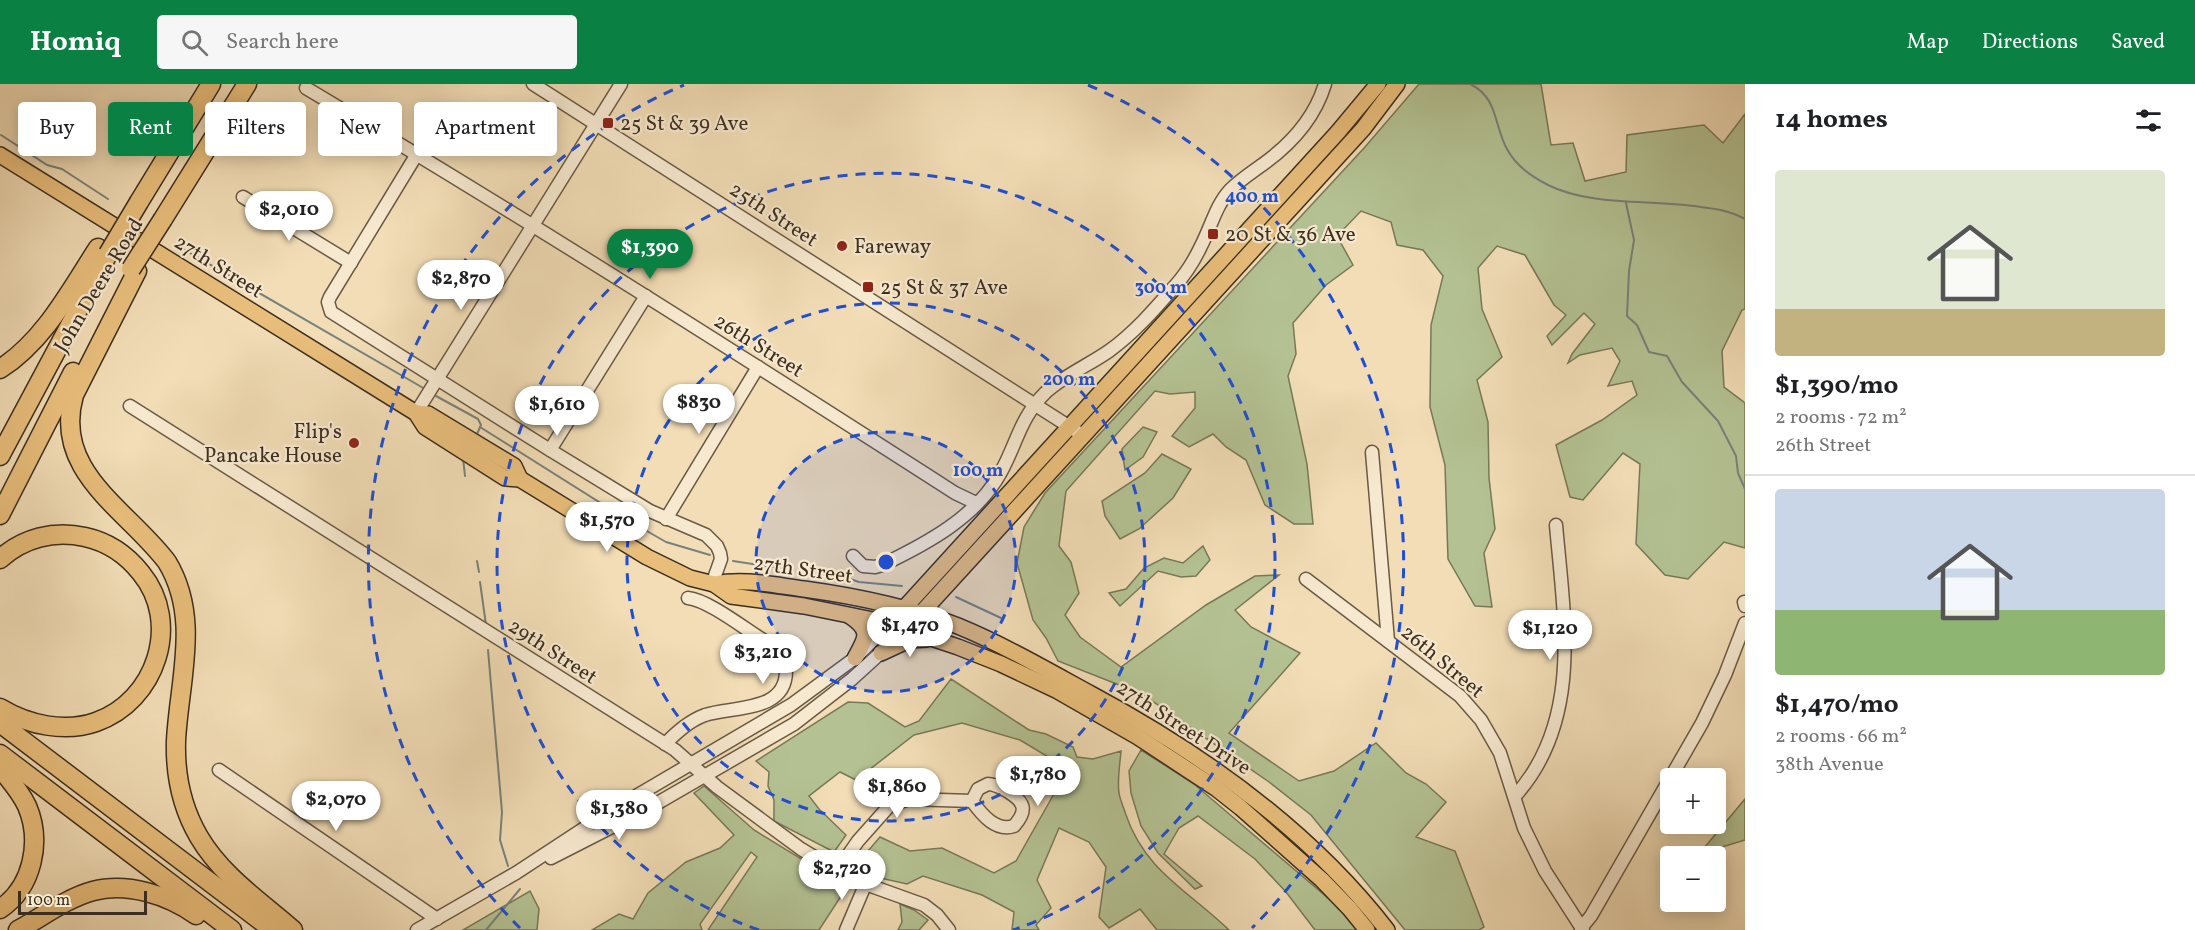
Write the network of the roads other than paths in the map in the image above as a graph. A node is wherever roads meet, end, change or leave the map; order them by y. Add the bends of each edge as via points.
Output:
1 (202, 84) edge
2 (211, 84) edge
3 (247, 84) edge
4 (533, 84) edge
5 (621, 84) edge
6 (1325, 84) edge
7 (1378, 84) edge
8 (1397, 84) edge
9 (306, 88) dead end
10 (596, 123) junction
11 (414, 152) edge
12 (0, 155) edge
13 (416, 156) edge
14 (420, 156) edge
15 (243, 197) dead end
16 (135, 201) junction
17 (532, 225) junction
18 (103, 251) junction
19 (351, 263) junction
20 (134, 270) junction
21 (646, 296) junction
22 (758, 367) junction
23 (0, 369) edge
24 (438, 378) junction
25 (1036, 404) junction
26 (130, 406) dead end
27 (416, 413) junction
28 (1070, 426) junction
29 (1084, 436) junction
30 (549, 450) junction
31 (1372, 452) dead end
32 (0, 456) edge
33 (976, 503) junction
34 (0, 515) edge
35 (666, 519) junction
36 (1556, 525) dead end
37 (853, 556) dead end
38 (0, 559) edge
39 (931, 579) junction
40 (1306, 579) dead end
41 (713, 584) junction
42 (947, 586) junction
43 (688, 598) dead end
44 (863, 599) junction
45 (903, 609) junction
46 (845, 613) junction
47 (921, 614) junction
48 (1745, 623) edge
49 (889, 624) junction
50 (956, 626) junction
51 (906, 629) junction
52 (933, 638) junction
53 (1388, 641) junction
54 (881, 653) junction
55 (855, 658) junction
56 (0, 708) edge
57 (0, 723) edge
58 (665, 744) junction
59 (0, 754) edge
60 (692, 764) junction
61 (0, 768) edge
62 (219, 770) dead end
63 (704, 776) junction
64 (1515, 796) junction
65 (972, 801) dead end
66 (837, 872) junction
67 (516, 873) junction
68 (866, 883) junction
69 (0, 909) edge
70 (437, 919) junction
71 (1582, 929) edge
72 (18, 930) edge
73 (217, 930) edge
74 (232, 930) edge
75 (273, 930) edge
76 (293, 930) edge
77 (417, 930) edge
78 (846, 930) edge
79 (949, 930) edge
80 (1367, 930) edge
81 (1387, 930) edge

1 - 16 highway
2 - 16 highway, John Deere Road
3 - 20 highway, John Deere Road, bridge
4 - 10 street, 25th Street
5 - 10 street
6 - 25 street via 1316,108 1294,139 1226,195 1194,260 1179,281 1121,342 1046,392
7 - 28 main road
8 - 29 main road via 1363,129
9 - 11 street, 26th Street
10 - 17 street
10 - 25 street, 25th Street
12 - 27 main road, 27th Street
13 - 19 street
14 - 17 street, 26th Street
15 - 19 street
16 - 18 highway, John Deere Road, bridge
17 - 21 street, 26th Street
17 - 24 street
18 - 23 highway via 38,336
18 - 32 highway, John Deere Road
19 - 24 street via 330,297 329,307
20 - 34 highway, John Deere Road via 90,338
20 - 76 highway via 74,394 70,416 72,441 80,465 166,562 183,598 187,637 176,742 183,801 193,826 222,869
21 - 22 street, 26th Street
21 - 30 street
22 - 33 street, 26th Street
22 - 35 street
24 - 27 street
24 - 30 street
25 - 28 street, 25th Street
25 - 33 street via 1020,426 1000,474
26 - 58 street, 29th Street
27 - 41 main road, 27th Street via 429,414 514,466 520,479 647,558
28 - 29 street, 25th Street
28 - 39 main road
29 - 42 main road
30 - 35 street
31 - 53 street
33 - 37 street via 924,544 882,565 863,566
35 - 41 street via 706,535 717,546 721,559
36 - 64 street via 1564,680 1542,757
38 - 56 highway via 19,544 55,534 109,544 146,578 158,606 161,629 157,658 146,682 111,716 65,728 32,722
39 - 44 main road via 892,600
39 - 45 main road
40 - 53 street, 26th Street
41 - 44 main road, 27th Street via 734,580
41 - 46 main road, 27th Street via 731,596
42 - 47 main road
42 - 50 main road via 940,609
43 - 58 street via 700,601 778,650 786,664 786,678 778,693 765,702 705,716 688,724
44 - 45 main road, 27th Street
45 - 47 main road, 27th Street
45 - 49 main road
46 - 49 main road, 27th Street
46 - 55 main road via 865,630
47 - 50 main road, 27th Street Drive
47 - 51 main road
48 - 71 street via 1702,723
49 - 51 main road, 27th Street
49 - 55 street
50 - 81 main road, 27th Street Drive via 1021,655 1114,705 1200,759 1288,826
51 - 52 main road, 27th Street Drive
51 - 54 street
52 - 54 main road via 909,640
52 - 80 main road, 27th Street Drive via 1056,690 1217,789 1277,838
53 - 64 street, 26th Street via 1460,696 1481,720 1500,753
54 - 63 street via 794,724
55 - 60 street via 791,705
57 - 75 highway
58 - 60 street, 29th Street
59 - 74 highway
60 - 63 street, 29th Street
60 - 67 street
61 - 69 highway via 27,807 34,839 26,879 18,893
62 - 70 street
63 - 66 street, 29th Street via 774,832
63 - 67 street via 611,829
64 - 71 street, 26th Street via 1524,828 1545,871
65 - 66 street via 909,799 890,805
66 - 68 street, 29th Street
67 - 70 street
68 - 78 street
68 - 79 street, 29th Street via 924,905
70 - 77 street
72 - 73 highway via 79,896 118,889 171,902

